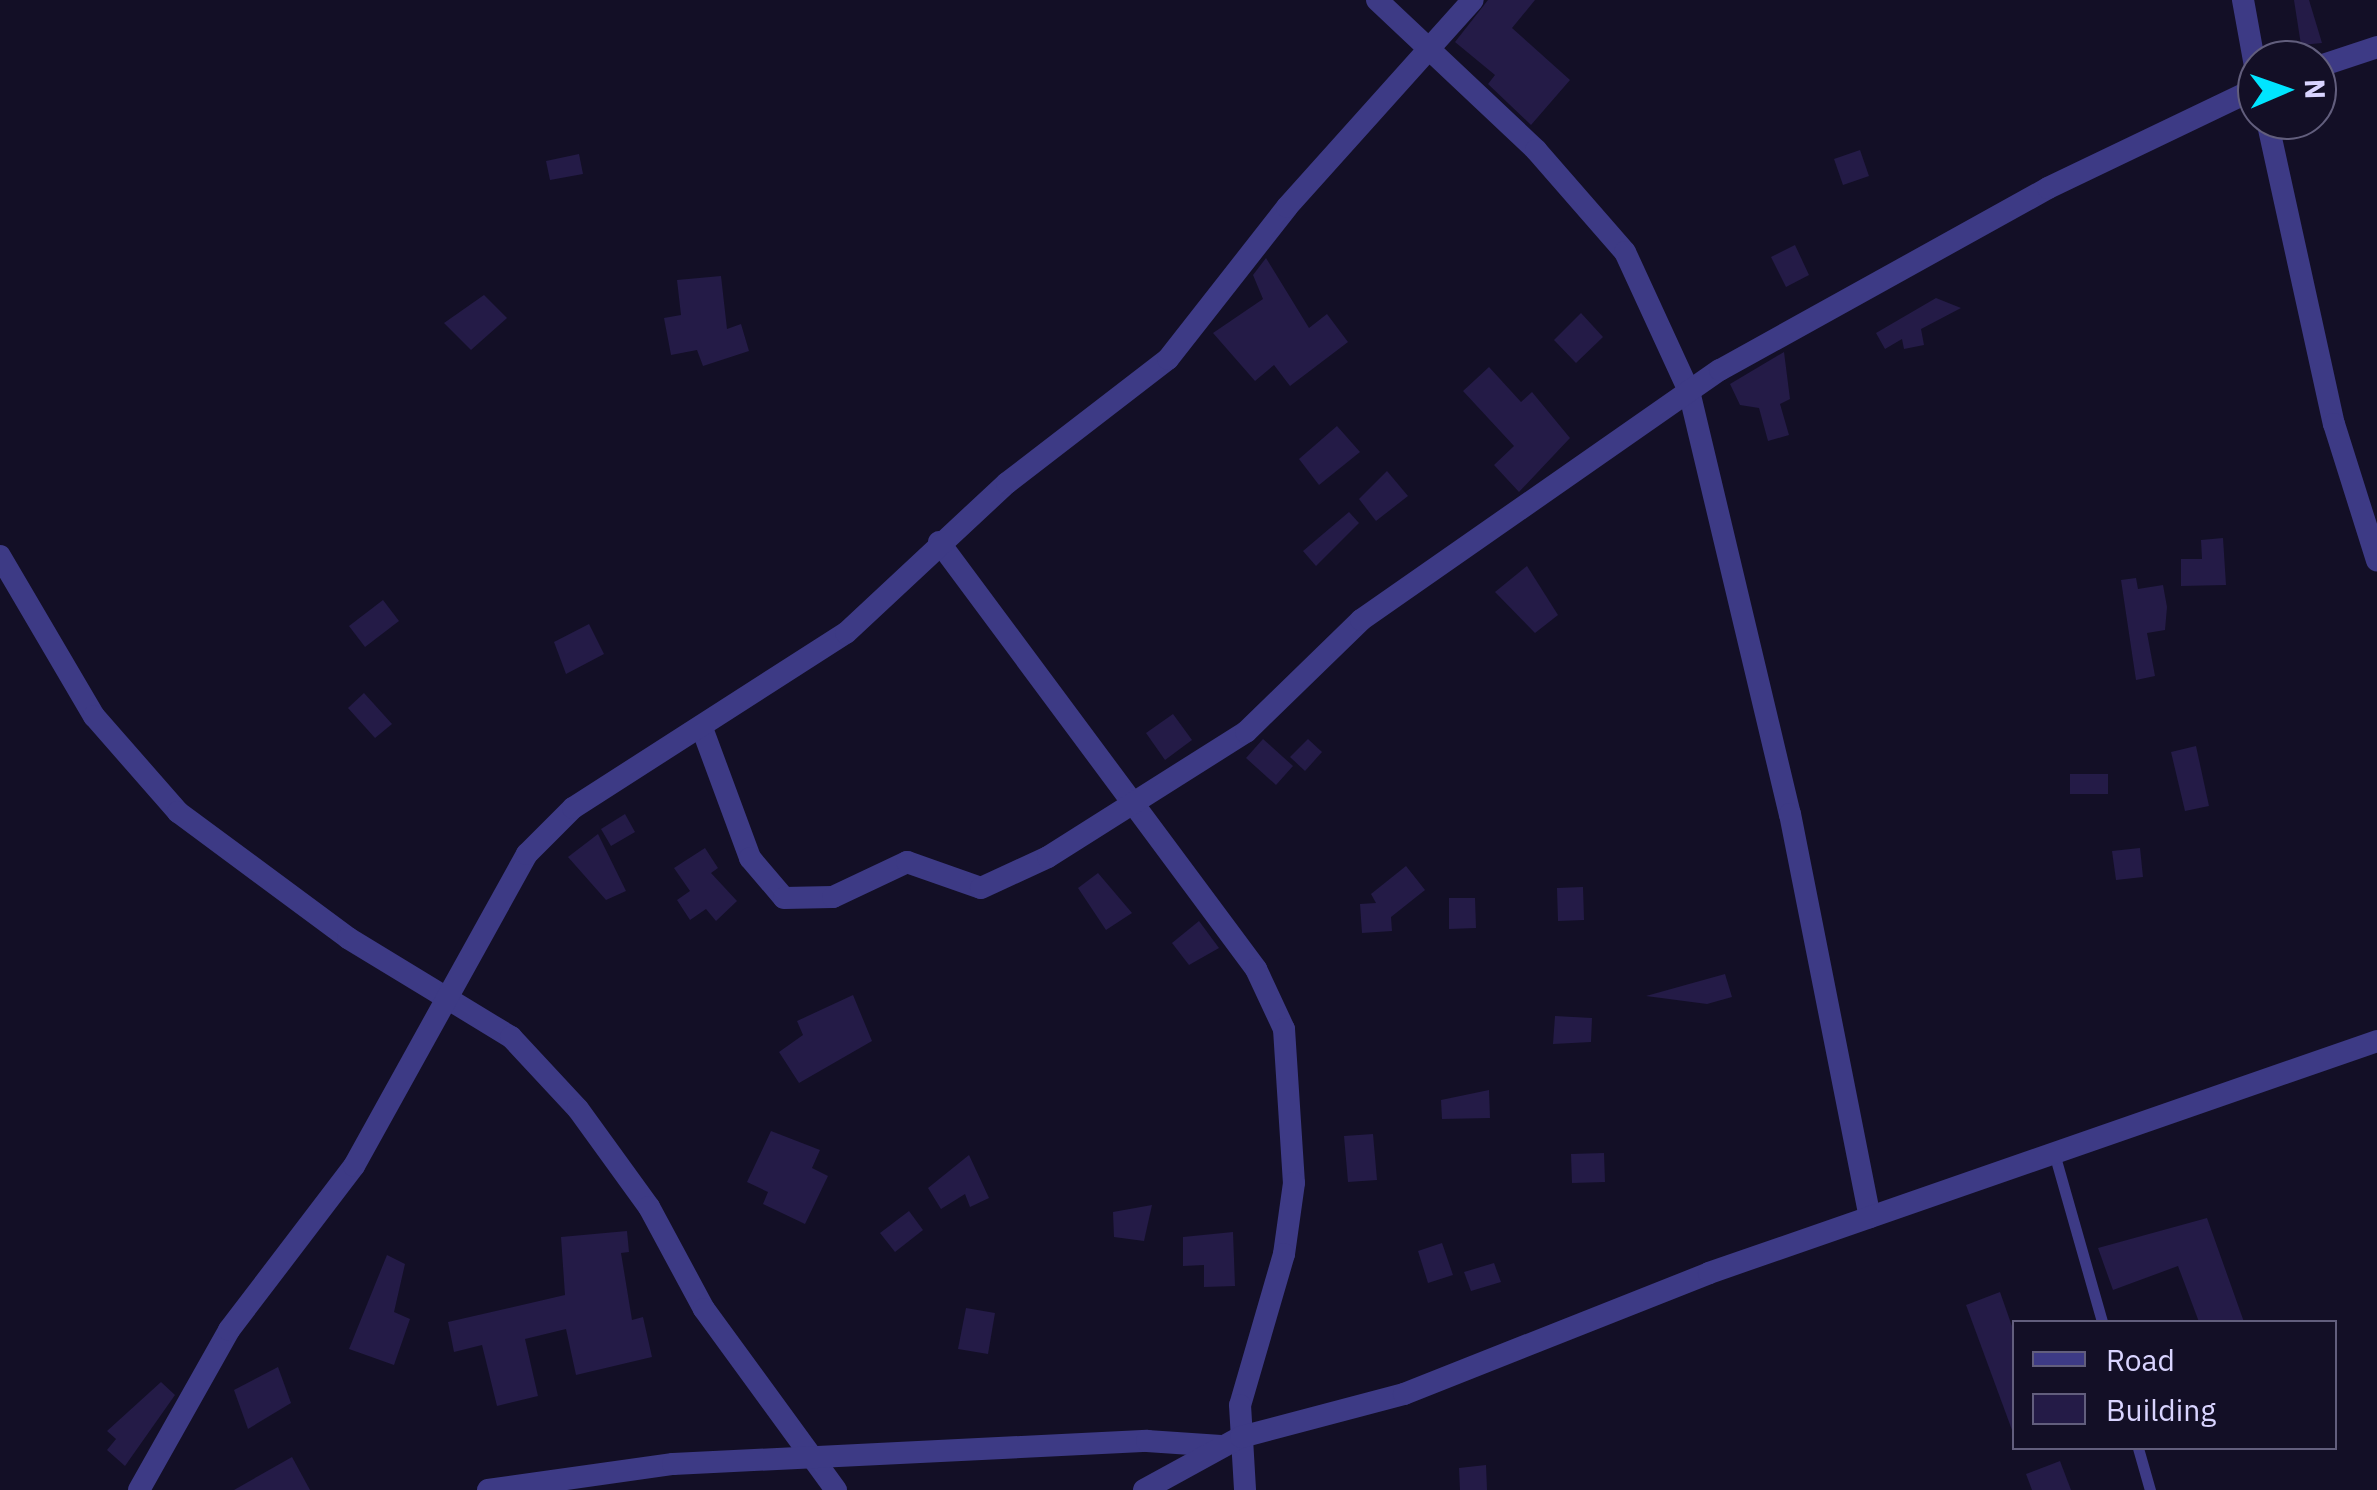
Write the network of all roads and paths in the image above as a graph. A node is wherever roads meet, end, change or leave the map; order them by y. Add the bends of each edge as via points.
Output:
1 (1377, 0) edge
2 (1473, 0) edge
3 (2243, 0) edge
4 (2250, 40) edge
5 (2377, 46) edge
6 (1426, 53) junction
7 (2337, 60) edge
8 (2237, 98) edge
9 (2271, 140) edge
10 (1689, 391) junction
11 (939, 542) junction
12 (0, 556) edge
13 (2377, 560) edge
14 (702, 728) junction
15 (1129, 805) junction
16 (450, 994) junction
17 (2377, 1041) edge
18 (2054, 1153) junction
19 (1870, 1217) junction
20 (2101, 1320) edge
21 (1231, 1441) junction
22 (2139, 1450) edge
23 (814, 1461) junction
24 (139, 1490) edge
25 (488, 1490) edge
26 (836, 1490) edge
27 (1144, 1490) edge
28 (1245, 1490) edge
29 (2150, 1490) edge

1 - 6 street
2 - 6 street
3 - 4 street
5 - 7 street
6 - 10 street via 1536,150 1624,252
6 - 11 street via 1287,207 1168,359
8 - 10 street via 2048,188
9 - 13 street via 2334,424
10 - 15 street via 1361,620 1246,732
10 - 19 street via 1790,814
11 - 14 street via 846,633
11 - 15 street
12 - 16 street via 94,716 178,812 348,938
14 - 15 street via 750,858 797,902 834,898 907,862 980,888
14 - 16 street via 573,808 527,854
15 - 21 street via 1256,968 1284,1029 1294,1183
16 - 23 street via 511,1038 615,1155 704,1310
16 - 24 street via 354,1166 204,1368
17 - 18 street
18 - 19 street
18 - 20 lane
19 - 21 street via 1509,1358
21 - 23 street
21 - 27 street
21 - 28 street
22 - 29 lane
23 - 25 street via 673,1464
23 - 26 street

